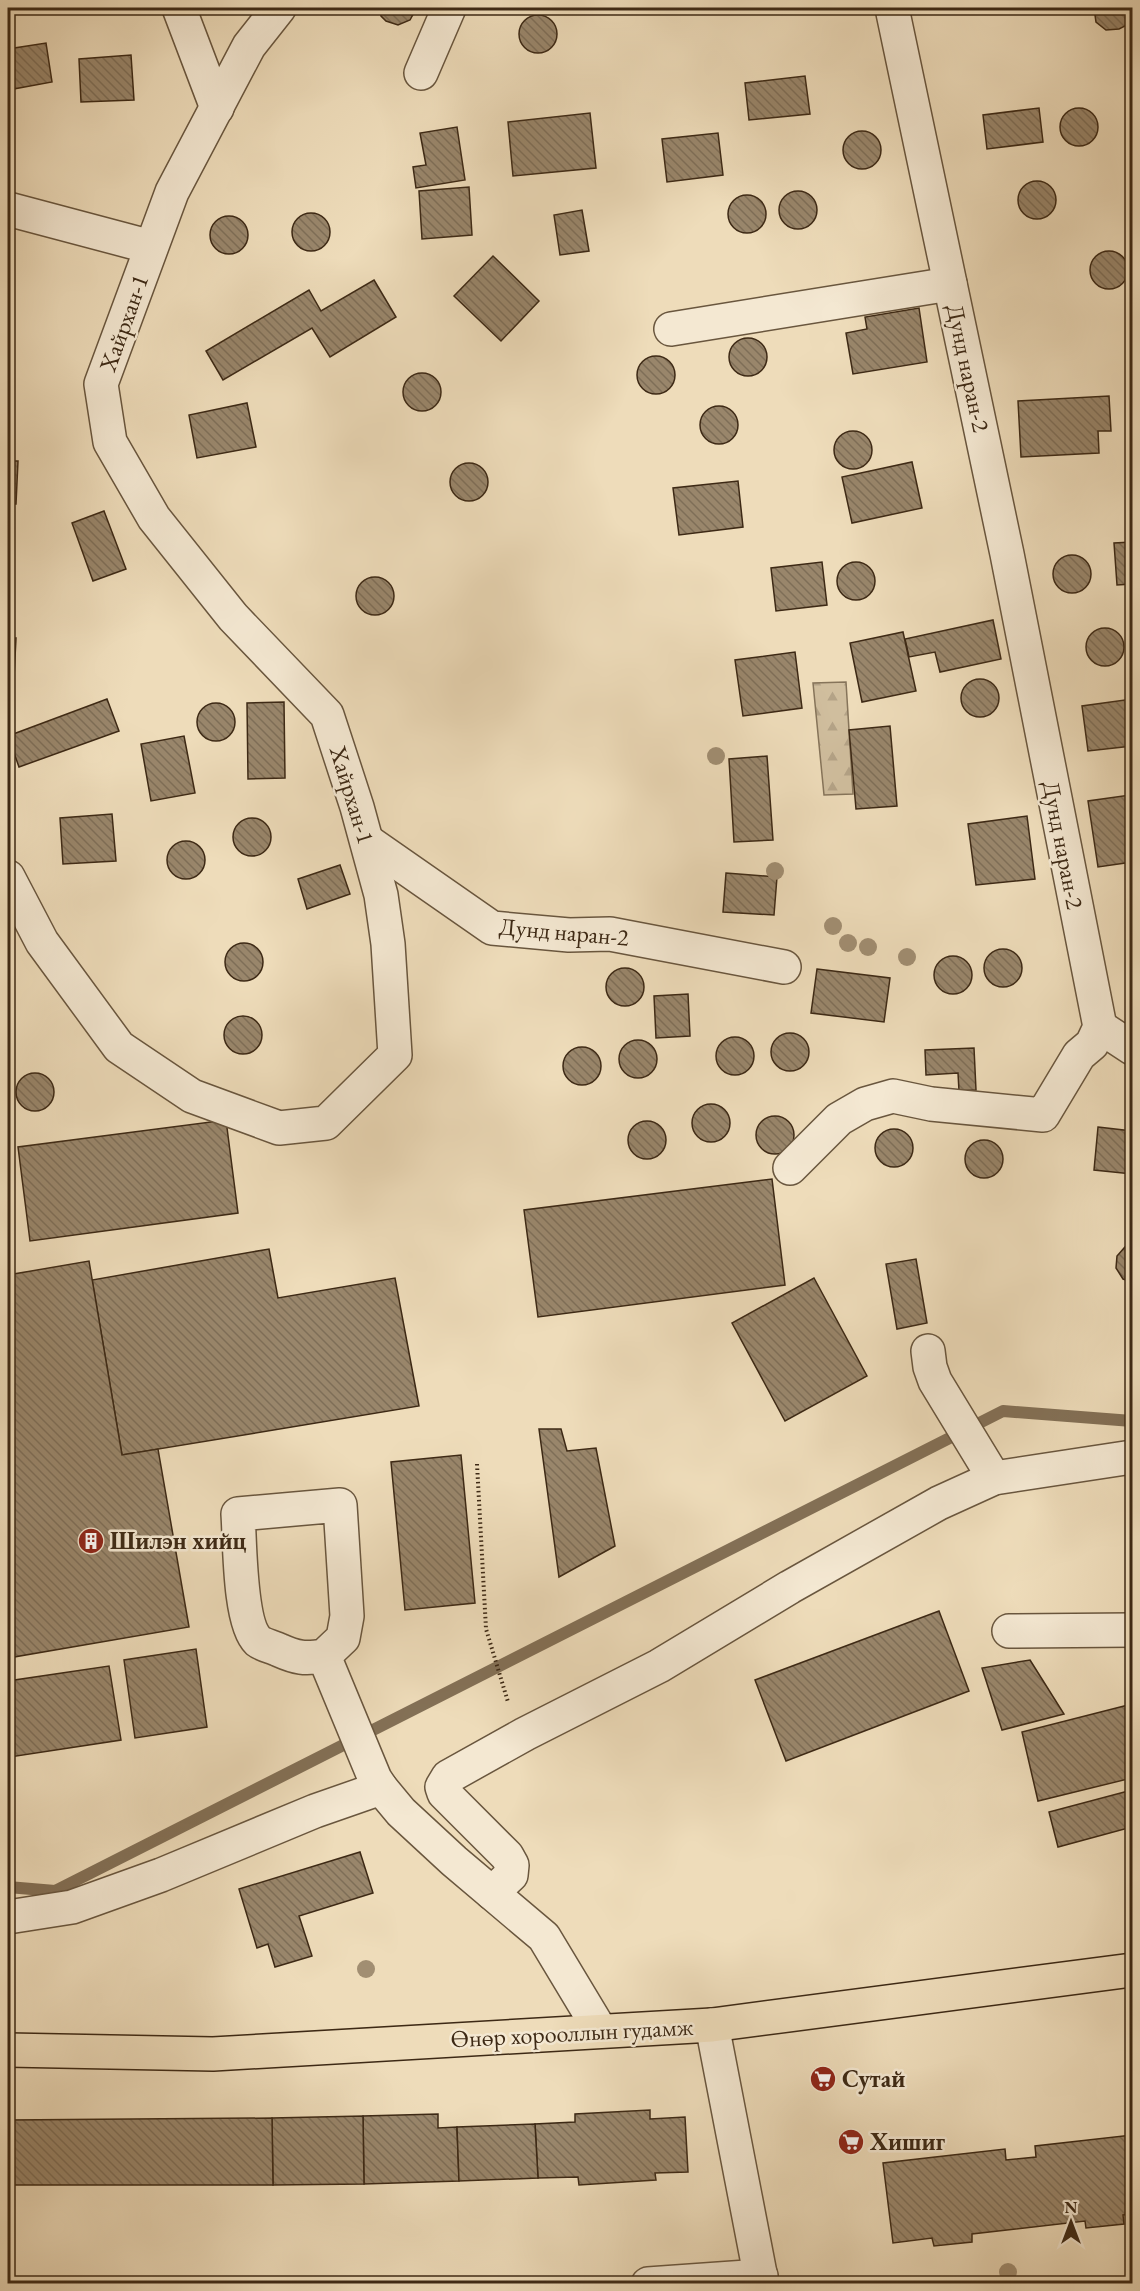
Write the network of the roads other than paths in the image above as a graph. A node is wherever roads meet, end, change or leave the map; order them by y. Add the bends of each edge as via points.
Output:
1 (179, 8) edge
2 (279, 8) edge
3 (449, 8) edge
4 (892, 8) edge
5 (421, 73) dead end
6 (217, 108) junction
7 (8, 209) edge
8 (151, 247) junction
9 (950, 284) junction
10 (671, 329) dead end
11 (367, 841) junction
12 (8, 877) edge
13 (784, 967) dead end
14 (1100, 1027) junction
15 (1132, 1048) edge
16 (790, 1168) dead end
17 (932, 1366) dead end
18 (1132, 1457) edge
19 (994, 1478) junction
20 (1132, 1630) edge
21 (1009, 1631) dead end
22 (324, 1656) junction
23 (378, 1783) junction
24 (492, 1893) junction
25 (8, 1917) edge
26 (1132, 1970) edge
27 (712, 2025) junction
28 (600, 2030) junction
29 (8, 2050) edge
30 (761, 2280) edge
31 (648, 2283) edge

1 - 6 street
2 - 6 street, Хайрхан-1 via 249,46
3 - 5 street
4 - 9 street, Дунд наран-2
6 - 8 street, Хайрхан-1 via 172,192
7 - 8 street
8 - 11 street, Хайрхан-1 via 101,384 110,442 154,518 233,617 327,715
9 - 10 street, Дунд наран-2
9 - 14 street, Дунд наран-2
11 - 12 street, Хайрхан-1 via 383,905 395,1055 326,1123 279,1128 192,1096 119,1047 42,942
11 - 13 street, Дунд наран-2 via 492,928 569,935 610,934
14 - 15 street
14 - 16 street via 1043,1115 931,1104 893,1096 865,1104 839,1119
17 - 19 street
18 - 19 street
19 - 24 street via 939,1503 659,1666 448,1777 442,1787 444,1793 512,1865 511,1875
20 - 21 street
22 - 22 street via 343,1638 347,1616 340,1504 238,1514 249,1628 259,1642 283,1652 306,1659
22 - 23 street
23 - 24 street via 401,1812
23 - 25 street via 161,1875 72,1907
24 - 28 street via 544,1937
26 - 27 main road, Өнөр хорооллын гудамж
27 - 28 main road, Өнөр хорооллын гудамж
27 - 30 street
28 - 29 main road, Өнөр хорооллын гудамж via 213,2054
30 - 31 street

